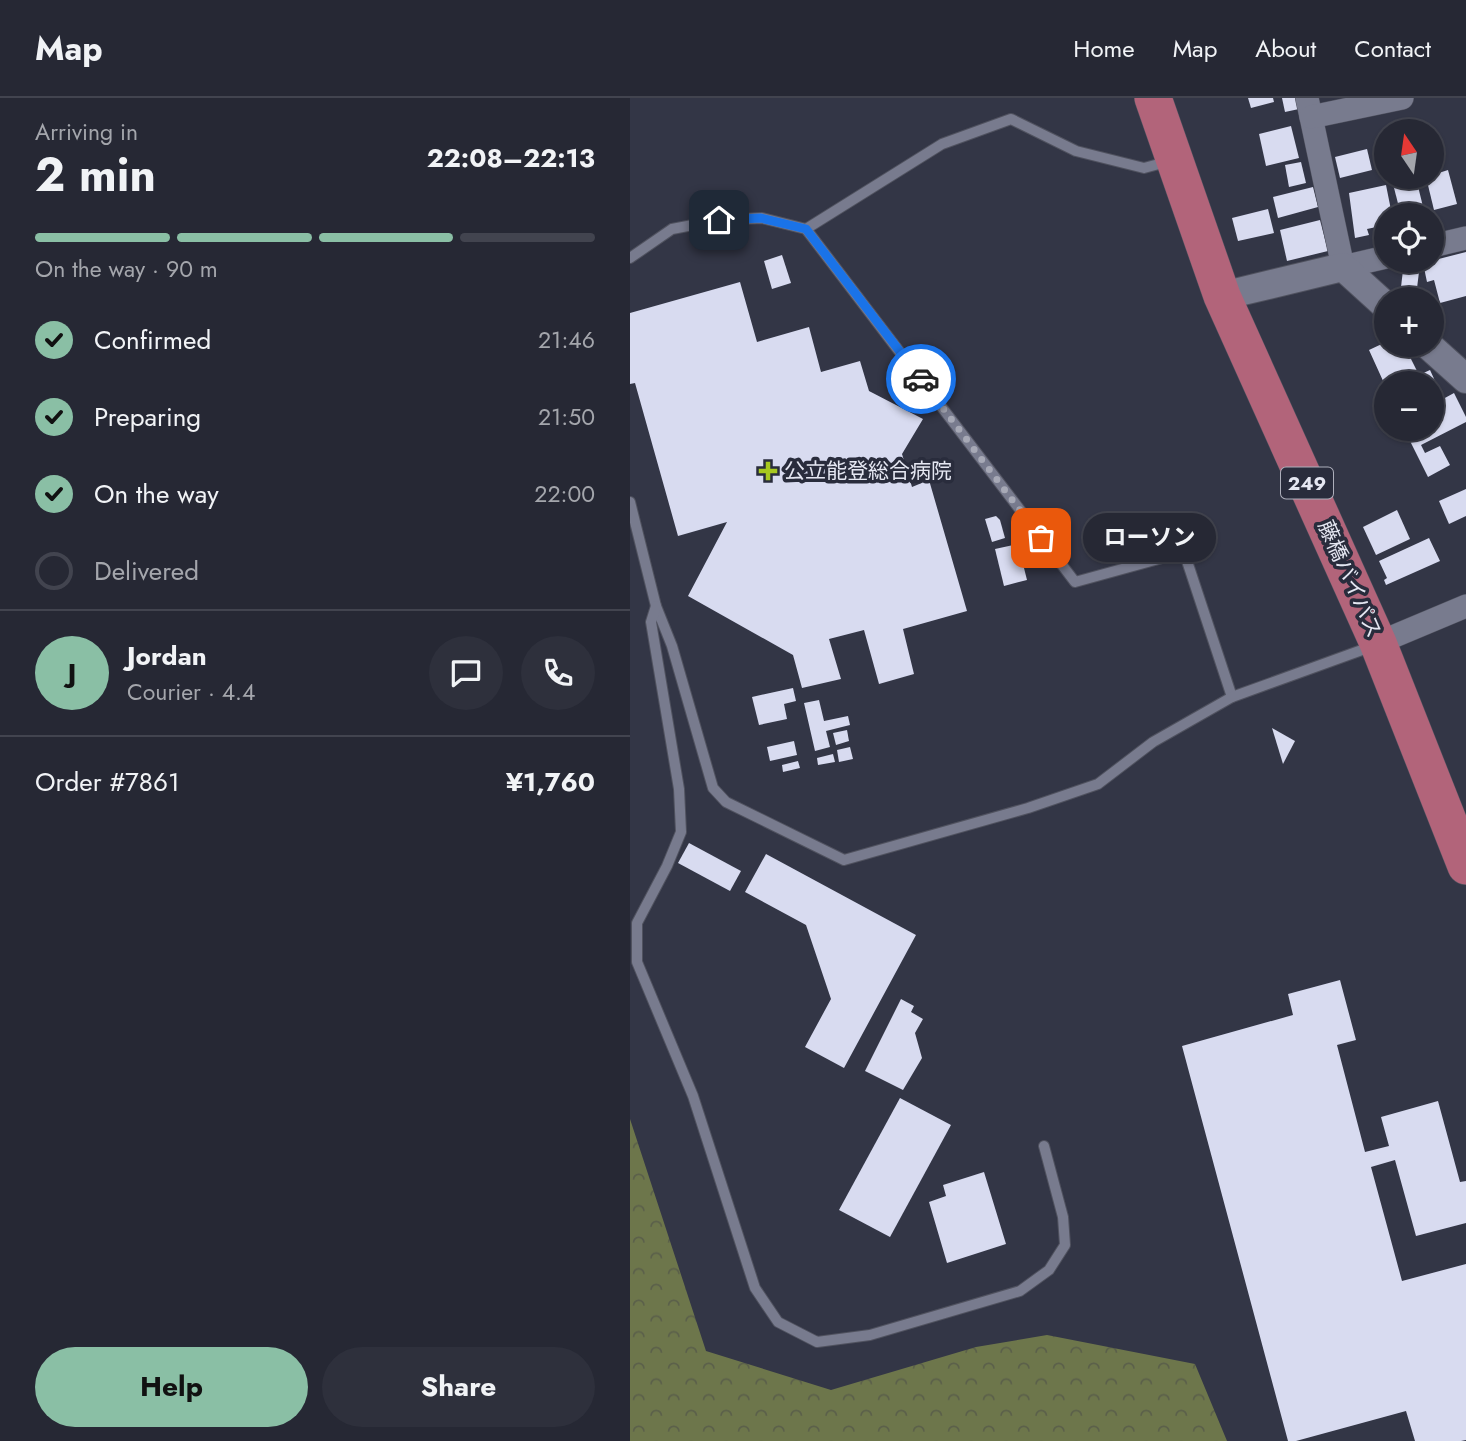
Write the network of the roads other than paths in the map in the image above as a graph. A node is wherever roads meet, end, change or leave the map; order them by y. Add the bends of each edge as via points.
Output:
1 (1153, 98) edge
2 (1402, 98) edge
3 (1309, 108) edge
4 (1174, 160) junction
5 (806, 229) junction
6 (1466, 238) edge
7 (1444, 243) edge
8 (630, 258) edge
9 (1374, 260) edge
10 (1343, 267) junction
11 (1374, 295) edge
12 (1222, 296) junction
13 (1441, 357) edge
14 (1466, 379) edge
15 (630, 502) edge
16 (656, 606) junction
17 (1466, 606) edge
18 (1378, 643) junction
19 (1232, 696) junction
20 (1466, 866) edge
21 (1044, 1146) dead end

1 - 4 highway, 藤橋バイパス / 249
2 - 3 street
3 - 10 street
4 - 5 lane via 1144,168 1076,151 1012,119 942,144
4 - 12 highway, 藤橋バイパス / 249
5 - 8 lane via 761,218 719,220 672,229
5 - 19 lane via 1075,582 1184,552
6 - 7 street
9 - 10 street
10 - 11 street
10 - 12 street
12 - 18 highway, 藤橋バイパス / 249
13 - 14 street
15 - 16 lane
16 - 19 lane via 713,788 726,802 844,860 1098,784 1153,742
16 - 21 lane via 651,622 679,789 681,832 637,923 638,962 692,1096 755,1289 778,1322 817,1342 870,1335 1020,1291 1049,1270 1065,1245 1063,1217
17 - 18 street
18 - 19 lane
18 - 20 highway, 藤橋バイパス / 249

